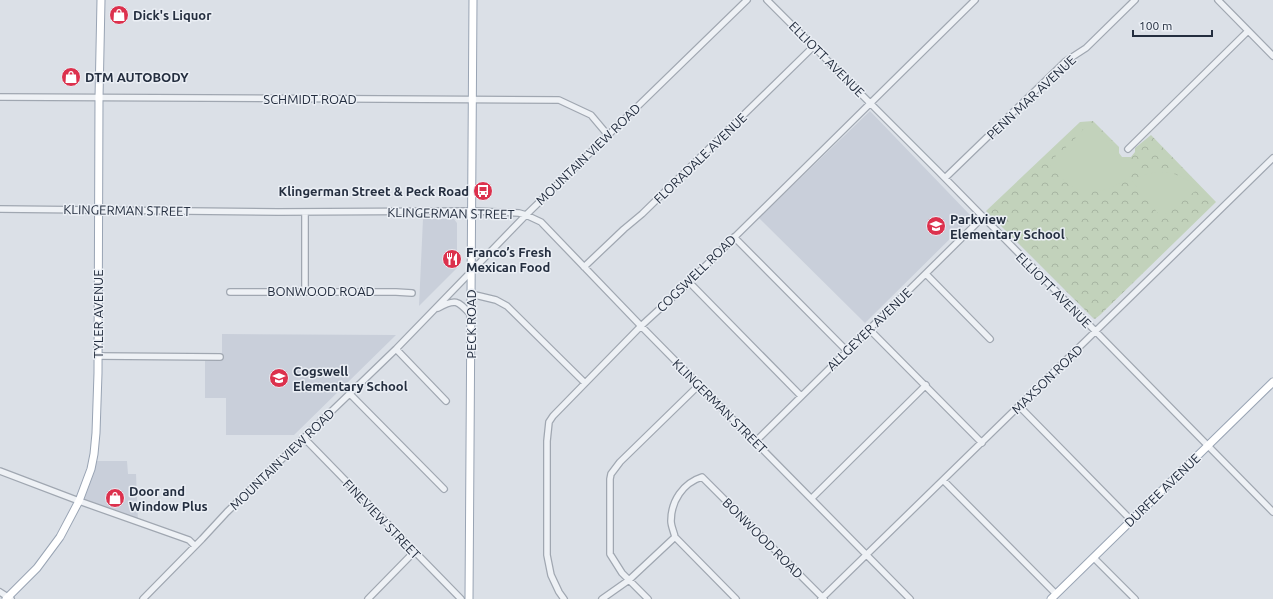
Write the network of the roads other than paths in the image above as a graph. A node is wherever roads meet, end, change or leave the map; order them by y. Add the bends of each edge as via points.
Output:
1 (101, 0) edge
2 (473, 0) edge
3 (747, 0) edge
4 (767, 0) edge
5 (975, 0) edge
6 (1135, 0) edge
7 (1218, 0) edge
8 (1248, 31) junction
9 (814, 46) junction
10 (1273, 56) edge
11 (0, 97) edge
12 (99, 98) junction
13 (472, 100) junction
14 (870, 103) junction
15 (607, 134) junction
16 (1128, 149) dead end
17 (1273, 158) edge
18 (945, 178) junction
19 (0, 209) edge
20 (99, 210) junction
21 (472, 211) junction
22 (305, 212) junction
23 (526, 215) junction
24 (983, 217) junction
25 (734, 237) junction
26 (584, 267) junction
27 (471, 271) junction
28 (926, 274) junction
29 (689, 282) junction
30 (305, 291) junction
31 (230, 292) dead end
32 (412, 293) dead end
33 (471, 294) junction
34 (433, 311) junction
35 (471, 315) junction
36 (641, 326) junction
37 (869, 329) junction
38 (1095, 332) junction
39 (990, 340) dead end
40 (396, 349) junction
41 (847, 351) junction
42 (98, 356) junction
43 (220, 357) dead end
44 (1273, 382) edge
45 (585, 383) junction
46 (699, 385) junction
47 (926, 385) junction
48 (350, 394) junction
49 (801, 396) junction
50 (446, 400) dead end
51 (1019, 406) junction
52 (304, 438) junction
53 (756, 441) junction
54 (982, 443) junction
55 (1208, 446) junction
56 (0, 471) edge
57 (943, 480) junction
58 (444, 489) dead end
59 (812, 498) junction
60 (79, 501) junction
61 (1273, 512) edge
62 (1131, 520) junction
63 (675, 537) junction
64 (195, 546) junction
65 (414, 552) junction
66 (867, 555) junction
67 (1094, 558) junction
68 (629, 580) junction
69 (0, 592) edge
70 (1054, 597) edge
71 (8, 598) edge
72 (143, 599) edge
73 (368, 599) edge
74 (461, 599) edge
75 (470, 599) edge
76 (564, 599) edge
77 (602, 599) edge
78 (648, 599) edge
79 (736, 599) edge
80 (822, 599) edge
81 (910, 599) edge
82 (1135, 599) edge

1 - 12 main road, TYLER AVENUE
2 - 13 main road, PECK ROAD
3 - 15 street, MOUNTAIN VIEW ROAD
4 - 9 street, ELLIOTT AVENUE
5 - 14 street, COGSWELL ROAD
6 - 18 street, PENN MAR AVENUE via 1086,48 1066,61
7 - 8 street
8 - 10 street
8 - 16 street
9 - 14 street, ELLIOTT AVENUE
9 - 26 street, FLORADALE AVENUE
11 - 12 street, SCHMIDT ROAD
12 - 13 street, SCHMIDT ROAD
12 - 20 main road, TYLER AVENUE
13 - 15 street, SCHMIDT ROAD via 559,100 591,115
13 - 21 main road, PECK ROAD
14 - 18 street, ELLIOTT AVENUE
14 - 25 street, COGSWELL ROAD
15 - 23 street, MOUNTAIN VIEW ROAD
17 - 38 street, MAXSON ROAD
18 - 24 street, ELLIOTT AVENUE
19 - 20 street, KLINGERMAN STREET
20 - 22 street, KLINGERMAN STREET
20 - 42 main road, TYLER AVENUE
21 - 22 street, KLINGERMAN STREET
21 - 23 street, KLINGERMAN STREET
21 - 27 main road, PECK ROAD
22 - 30 street
23 - 26 street, KLINGERMAN STREET via 541,222
23 - 27 street, MOUNTAIN VIEW ROAD
24 - 28 street, ALLGEYER AVENUE
24 - 38 street, ELLIOTT AVENUE
25 - 29 street, COGSWELL ROAD
25 - 41 street
26 - 36 street, KLINGERMAN STREET
27 - 33 main road, PECK ROAD
27 - 34 street, MOUNTAIN VIEW ROAD
28 - 37 street, ALLGEYER AVENUE
28 - 39 street
29 - 36 street, COGSWELL ROAD
29 - 49 street
30 - 31 street, BONWOOD ROAD
30 - 32 street, BONWOOD ROAD
33 - 35 main road, PECK ROAD
33 - 45 street via 496,300 507,306
34 - 35 street via 454,301 459,302
34 - 40 street, MOUNTAIN VIEW ROAD
35 - 75 main road, PECK ROAD
36 - 45 street, COGSWELL ROAD
36 - 46 street, KLINGERMAN STREET
37 - 41 street, ALLGEYER AVENUE
37 - 47 street
38 - 51 street, MAXSON ROAD
38 - 55 street, ELLIOTT AVENUE
40 - 48 street, MOUNTAIN VIEW ROAD
40 - 50 street
41 - 49 street, ALLGEYER AVENUE
42 - 43 street
42 - 60 main road, TYLER AVENUE via 98,407 94,454 91,470
44 - 55 main road, DURFEE AVENUE
45 - 76 street, COGSWELL ROAD via 552,416 548,429 548,555 553,579
46 - 53 street, KLINGERMAN STREET
46 - 68 street via 620,462 611,474 610,554
47 - 54 street
47 - 59 street
48 - 52 street, MOUNTAIN VIEW ROAD
48 - 58 street
49 - 53 street, ALLGEYER AVENUE
51 - 54 street, MAXSON ROAD
51 - 62 street
52 - 64 street, MOUNTAIN VIEW ROAD via 230,508
52 - 65 street, FINEVIEW STREET
53 - 59 street, KLINGERMAN STREET
54 - 57 street, MAXSON ROAD
55 - 61 street, ELLIOTT AVENUE
55 - 62 main road, DURFEE AVENUE
56 - 60 street
57 - 66 street, MAXSON ROAD
57 - 70 street
59 - 66 street, KLINGERMAN STREET
60 - 64 street via 189,540
60 - 71 main road, TYLER AVENUE via 49,553
62 - 67 main road, DURFEE AVENUE
63 - 68 street
63 - 79 street
63 - 80 street, BONWOOD ROAD via 671,523 672,509 677,496 691,480 702,477
64 - 72 street, MOUNTAIN VIEW ROAD
65 - 73 street
65 - 74 street, FINEVIEW STREET
66 - 80 street, MAXSON ROAD
66 - 81 street, KLINGERMAN STREET
67 - 70 main road, DURFEE AVENUE
67 - 82 street
68 - 77 street
68 - 78 street
69 - 71 street

